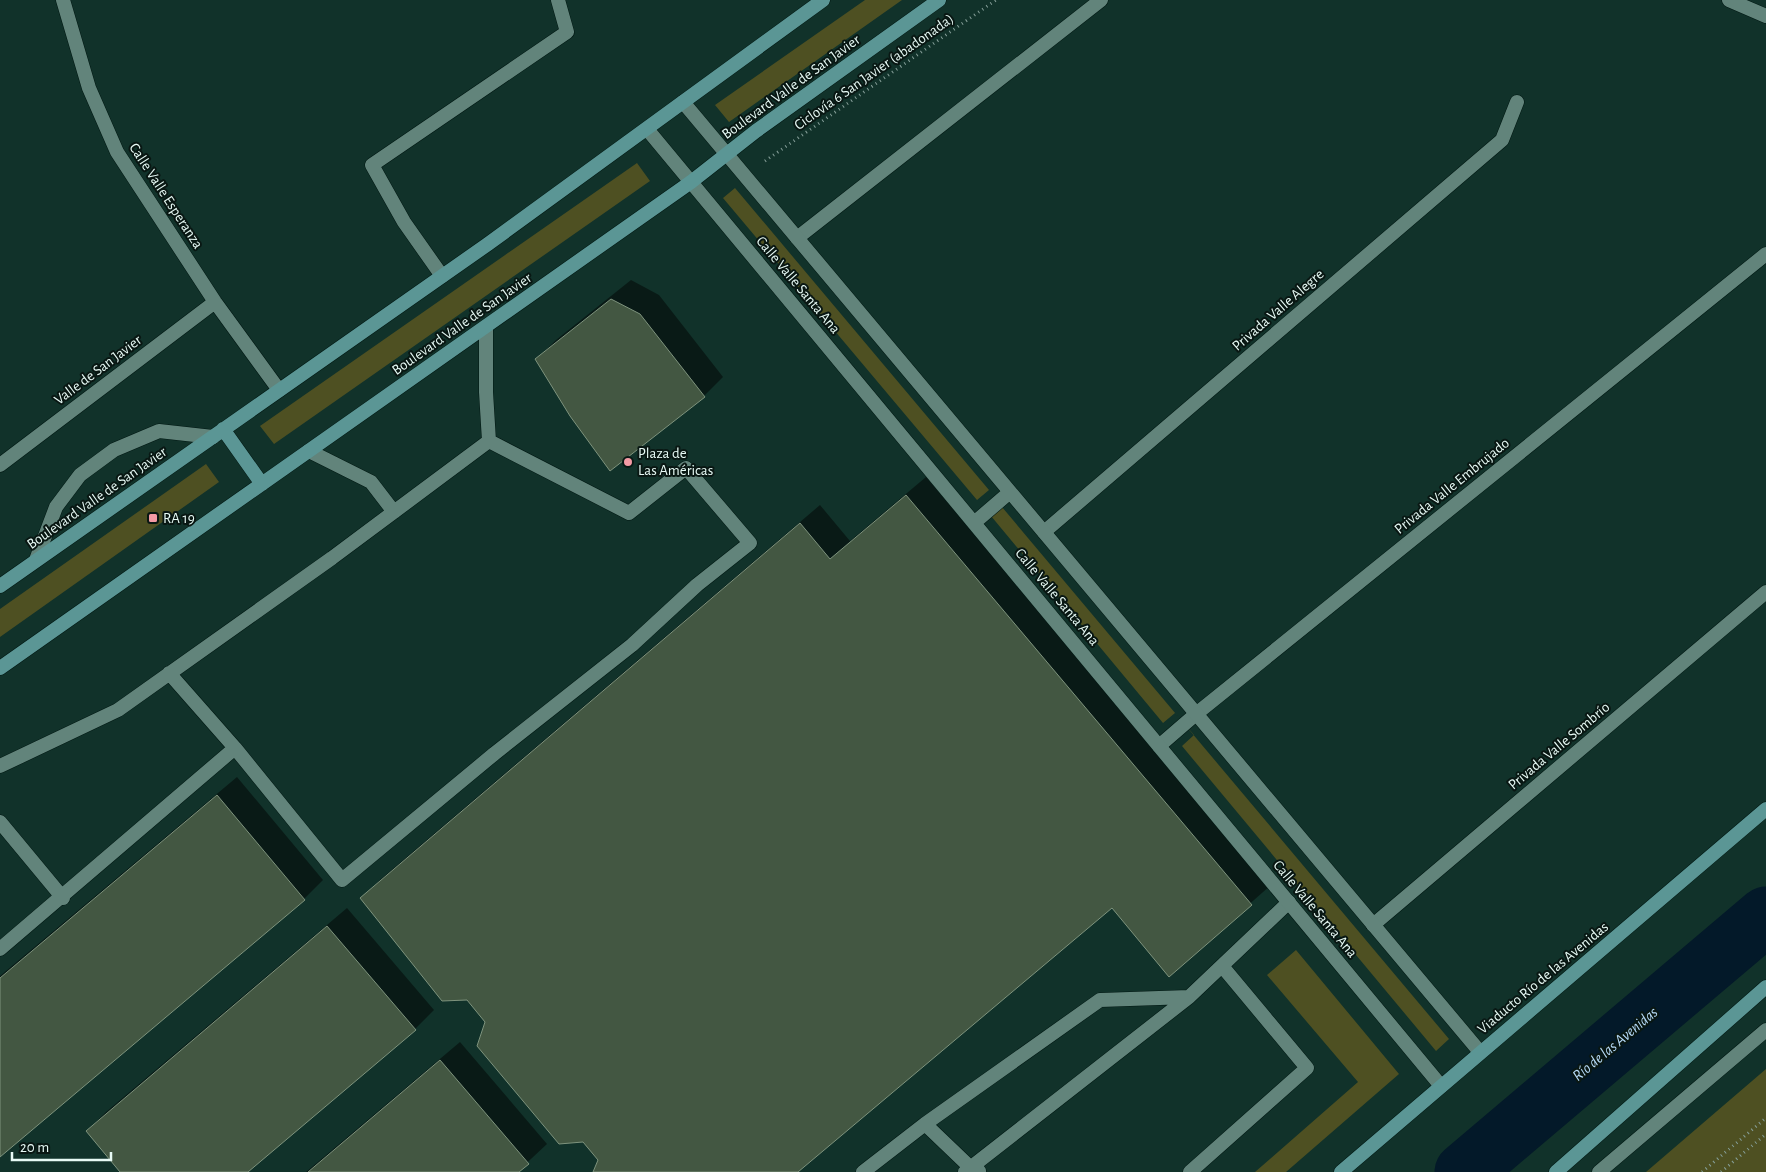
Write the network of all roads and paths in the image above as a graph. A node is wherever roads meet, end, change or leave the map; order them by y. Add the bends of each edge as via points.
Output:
1 (63, 0) edge
2 (558, 0) edge
3 (822, 0) edge
4 (939, 0) edge
5 (996, 0) edge
6 (1101, 0) edge
7 (1729, 0) edge
8 (1766, 16) edge
9 (683, 102) junction
10 (1517, 102) dead end
11 (647, 129) junction
12 (727, 154) junction
13 (763, 162) dead end
14 (691, 182) junction
15 (797, 238) junction
16 (1766, 254) edge
17 (442, 276) junction
18 (215, 302) junction
19 (486, 327) junction
20 (279, 390) junction
21 (218, 433) junction
22 (489, 441) junction
23 (309, 451) junction
24 (0, 465) edge
25 (262, 484) junction
26 (1010, 492) junction
27 (394, 512) junction
28 (974, 523) junction
29 (1044, 532) junction
30 (36, 560) junction
31 (0, 586) edge
32 (1766, 592) edge
33 (0, 668) edge
34 (169, 673) junction
35 (1196, 714) junction
36 (1159, 746) junction
37 (234, 748) junction
38 (0, 766) edge
39 (1766, 809) edge
40 (0, 822) edge
41 (62, 898) junction
42 (1289, 902) junction
43 (1373, 925) junction
44 (0, 949) edge
45 (1222, 966) junction
46 (1766, 987) edge
47 (1189, 997) junction
48 (1766, 1030) edge
49 (1480, 1052) junction
50 (1441, 1086) junction
51 (1766, 1118) edge
52 (925, 1124) junction
53 (1766, 1134) edge
54 (973, 1171) edge
55 (863, 1172) edge
56 (1190, 1172) edge
57 (1341, 1172) edge
58 (1556, 1172) edge
59 (1599, 1172) edge
60 (1702, 1172) edge
61 (1721, 1172) edge

1 - 18 street, Calle Valle Esperanza via 89,88 117,152
2 - 17 street via 567,32 372,165 404,222
3 - 9 main road, Boulevard Valle de San Javier
4 - 12 main road, Boulevard Valle de San Javier
5 - 13 path, Ciclovía 6 San Javier (abadonada)
6 - 15 street
7 - 8 street
9 - 11 main road, Boulevard Valle de San Javier
9 - 12 street, Calle Valle Santa Ana
10 - 29 street, Privada Valle Alegre via 1502,140
11 - 14 street, Calle Valle Santa Ana
11 - 17 main road, Boulevard Valle de San Javier
12 - 14 main road, Boulevard Valle de San Javier
12 - 15 street, Calle Valle Santa Ana
14 - 19 main road, Boulevard Valle de San Javier
14 - 28 street, Calle Valle Santa Ana
15 - 26 street, Calle Valle Santa Ana
16 - 35 street, Privada Valle Embrujado
17 - 20 main road, Boulevard Valle de San Javier
18 - 20 street, Calle Valle Esperanza
18 - 24 street, Valle de San Javier
19 - 22 street
19 - 23 main road, Boulevard Valle de San Javier
20 - 21 main road, Boulevard Valle de San Javier
21 - 25 main road
21 - 30 main road, Boulevard Valle de San Javier
21 - 30 street via 159,431 114,450 80,475 56,507
22 - 27 street
22 - 37 street via 629,513 686,468 750,543 697,585 632,645 342,880
23 - 25 main road, Boulevard Valle de San Javier
23 - 27 street via 371,482
25 - 33 main road, Boulevard Valle de San Javier
26 - 28 street
26 - 29 street, Calle Valle Santa Ana
27 - 34 street
28 - 36 street, Calle Valle Santa Ana
29 - 35 street, Calle Valle Santa Ana
30 - 31 main road, Boulevard Valle de San Javier
32 - 43 street, Privada Valle Sombrío
34 - 37 street
34 - 38 street via 118,710
35 - 36 street, Privada Valle Embrujado
35 - 43 street, Calle Valle Santa Ana
36 - 42 street, Calle Valle Santa Ana
37 - 41 street
39 - 49 main road, Viaducto Río de las Avenidas
40 - 41 street
41 - 44 street
42 - 45 street
42 - 50 street, Calle Valle Santa Ana
43 - 49 street, Calle Valle Santa Ana
45 - 47 street
45 - 56 street via 1307,1068
46 - 58 main road
47 - 52 street via 1100,1000
47 - 54 street
48 - 59 street
49 - 50 main road, Viaducto Río de las Avenidas
50 - 57 main road, Viaducto Río de las Avenidas
51 - 60 path
52 - 54 street
52 - 55 street
53 - 61 path

